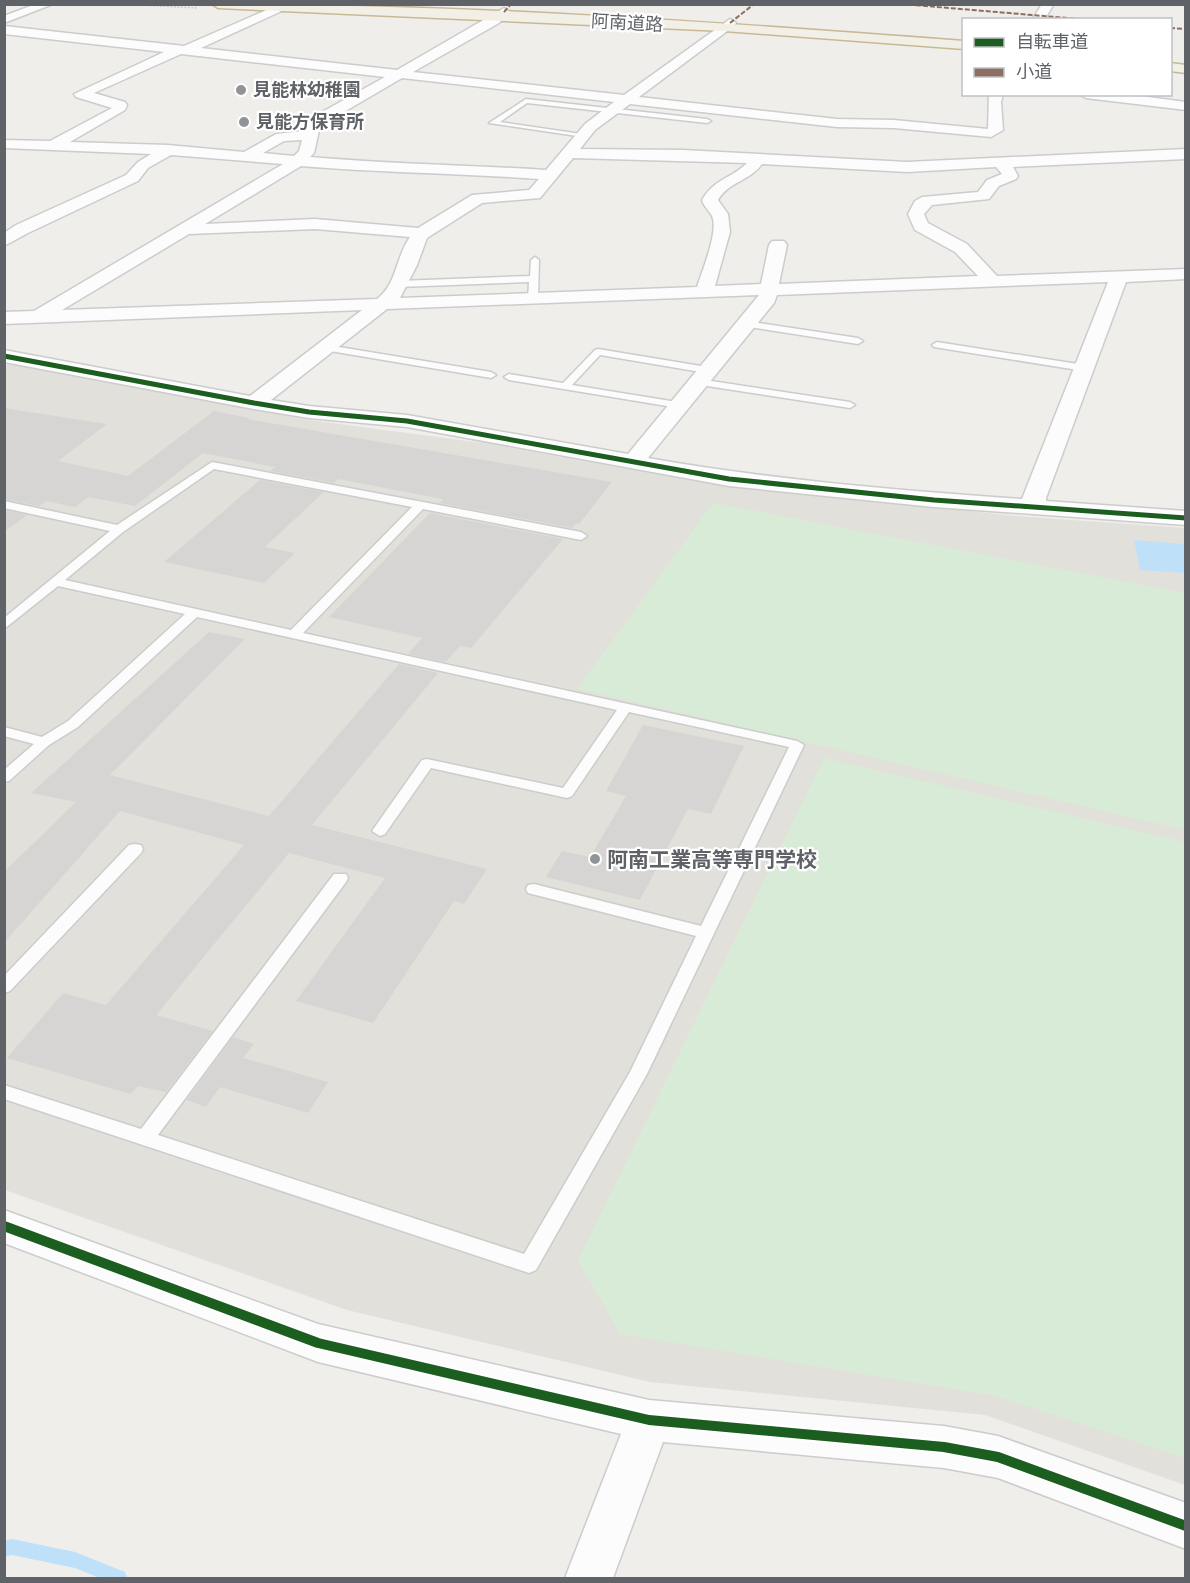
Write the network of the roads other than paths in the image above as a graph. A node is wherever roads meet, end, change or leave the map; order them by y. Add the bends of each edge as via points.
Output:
1 (48, 4) edge
2 (218, 4) edge
3 (331, 4) edge
4 (1048, 4) edge
5 (282, 7) junction
6 (502, 14) junction
7 (1039, 18) edge
8 (4, 20) edge
9 (727, 25) junction
10 (4, 30) edge
11 (962, 39) edge
12 (962, 45) edge
13 (183, 50) junction
14 (400, 74) junction
15 (996, 96) edge
16 (1102, 96) edge
17 (627, 100) junction
18 (1185, 106) edge
19 (612, 111) junction
20 (694, 119) junction
21 (706, 121) dead end
22 (883, 124) junction
23 (686, 127) dead end
24 (311, 135) junction
25 (584, 135) junction
26 (4, 144) edge
27 (50, 147) junction
28 (168, 150) junction
29 (571, 153) junction
30 (1185, 154) edge
31 (249, 155) junction
32 (758, 159) junction
33 (297, 161) junction
34 (856, 164) junction
35 (1001, 164) junction
36 (551, 175) junction
37 (189, 229) junction
38 (421, 234) junction
39 (4, 241) edge
40 (778, 245) dead end
41 (535, 260) dead end
42 (1185, 274) edge
43 (1120, 275) junction
44 (534, 279) junction
45 (993, 282) junction
46 (399, 284) junction
47 (769, 290) junction
48 (705, 293) junction
49 (533, 298) junction
50 (382, 304) junction
51 (38, 316) junction
52 (4, 318) edge
53 (746, 324) junction
54 (4, 336) edge
55 (858, 341) dead end
56 (936, 345) dead end
57 (327, 348) junction
58 (4, 356) edge
59 (1084, 368) junction
60 (491, 375) dead end
61 (703, 376) junction
62 (509, 377) dead end
63 (565, 387) junction
64 (254, 403) junction
65 (679, 405) junction
66 (850, 405) dead end
67 (633, 462) junction
68 (4, 504) edge
69 (420, 505) junction
70 (1034, 507) junction
71 (1185, 518) edge
72 (119, 529) junction
73 (581, 536) dead end
74 (57, 582) junction
75 (195, 613) junction
76 (4, 625) edge
77 (294, 635) junction
78 (625, 708) junction
79 (4, 731) edge
80 (44, 742) junction
81 (4, 778) edge
82 (380, 831) dead end
83 (135, 849) dead end
84 (340, 878) dead end
85 (534, 889) dead end
86 (706, 933) junction
87 (4, 987) edge
88 (4, 1092) edge
89 (145, 1138) junction
90 (4, 1226) edge
91 (649, 1420) junction
92 (1185, 1526) edge
93 (589, 1578) edge

1 - 8 street
2 - 5 highway, 阿南道路
3 - 6 highway, 阿南道路
4 - 7 street
5 - 6 highway, 阿南道路
5 - 13 street
6 - 9 highway, 阿南道路
6 - 14 street
9 - 11 highway, 阿南道路
9 - 12 highway, 阿南道路
9 - 17 street
10 - 13 street
13 - 14 street
13 - 27 street via 81,94 120,105 118,110
14 - 17 street
14 - 24 street via 320,118
15 - 22 street via 996,130 991,133
16 - 18 street
17 - 19 street
17 - 22 street via 837,123
19 - 20 lane
19 - 25 street
19 - 25 lane via 526,101 493,123
20 - 21 lane
20 - 23 lane
22 - 34 street
24 - 31 street via 281,137
24 - 33 street via 306,153
25 - 29 street
26 - 27 street
27 - 28 street
28 - 31 street
28 - 39 street via 142,165 132,178
29 - 32 street
29 - 36 street
30 - 35 street
31 - 33 street
32 - 34 street
32 - 48 street via 751,171 715,188 710,200 720,214 722,232
33 - 36 street
33 - 37 street
34 - 35 street
35 - 45 street via 1010,176 993,183 983,196 928,200 916,214 921,226 961,248
36 - 38 street via 534,195 478,198
37 - 38 street via 339,224
37 - 51 street
38 - 46 street
40 - 47 street
41 - 44 lane
42 - 43 street
43 - 45 street
43 - 59 street
44 - 46 lane
44 - 49 lane
45 - 47 street
46 - 50 street
47 - 48 street
47 - 53 street
48 - 49 street
49 - 50 street
50 - 51 street
50 - 57 street
51 - 52 street
51 - 54 street
53 - 55 lane
53 - 61 street
56 - 59 lane
57 - 60 lane
57 - 64 street
58 - 64 street
59 - 70 street via 1034,498
61 - 63 lane via 598,352
61 - 65 street
61 - 66 lane
62 - 63 lane
63 - 65 lane
64 - 67 street via 419,423
65 - 67 street
67 - 70 street via 729,479
68 - 72 lane
69 - 72 lane via 212,465
69 - 73 lane
69 - 77 lane
70 - 71 street
72 - 74 lane
74 - 75 lane
74 - 76 lane
75 - 77 lane
75 - 80 lane via 73,724
77 - 78 lane
78 - 82 lane via 567,793 427,763
78 - 86 lane via 797,745
79 - 80 lane
80 - 81 lane
83 - 87 lane
84 - 89 lane
85 - 86 lane
86 - 89 lane via 638,1074 529,1264
88 - 89 lane
90 - 91 street via 318,1342
91 - 92 street via 944,1447 998,1457
91 - 93 street

